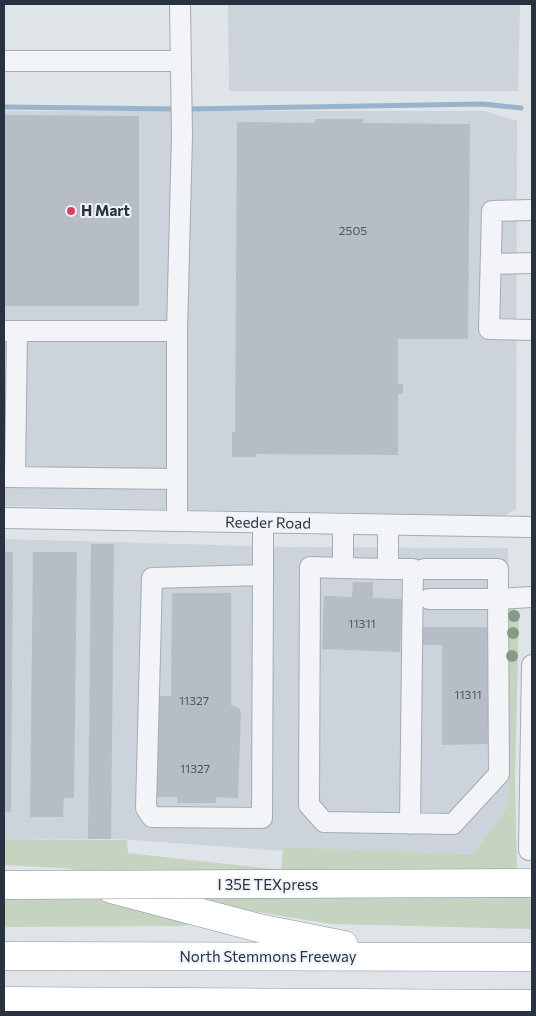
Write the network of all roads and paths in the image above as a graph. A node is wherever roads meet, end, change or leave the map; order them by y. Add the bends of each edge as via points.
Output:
1 (180, 4) edge
2 (4, 61) edge
3 (181, 61) junction
4 (532, 210) edge
5 (532, 263) edge
6 (491, 264) junction
7 (532, 330) edge
8 (11, 331) edge
9 (177, 331) junction
10 (10, 477) edge
11 (178, 479) junction
12 (4, 518) edge
13 (177, 521) junction
14 (263, 523) junction
15 (343, 524) junction
16 (388, 525) junction
17 (532, 528) edge
18 (343, 568) junction
19 (388, 569) junction
20 (424, 569) dead end
21 (263, 575) junction
22 (532, 597) edge
23 (428, 599) dead end
24 (498, 599) junction
25 (532, 665) edge
26 (532, 717) edge
27 (410, 824) junction
28 (529, 850) dead end
29 (4, 874) edge
30 (532, 883) edge
31 (4, 885) edge
32 (4, 956) edge
33 (532, 957) edge
34 (405, 958) junction
35 (4, 1001) edge
36 (522, 1004) edge
37 (457, 1012) edge

1 - 3 street
2 - 3 street
3 - 9 street
4 - 6 street via 492,211
5 - 6 street
6 - 7 street via 489,329
8 - 9 street
8 - 10 street
9 - 11 street
10 - 11 street
11 - 13 street
12 - 13 street, Reeder Road
13 - 14 street, Reeder Road
14 - 15 street, Reeder Road
14 - 21 street
15 - 16 street, Reeder Road
15 - 18 street
16 - 17 street, Reeder Road
16 - 19 street
18 - 19 street
18 - 27 street via 310,567 309,805 324,822
19 - 27 street via 412,569
20 - 24 street via 498,569
21 - 21 street via 262,818 152,817 146,808 152,578
22 - 24 street
23 - 24 street
24 - 27 street via 499,774 453,824
25 - 26 street
26 - 28 street
29 - 34 highway via 85,881 259,928
30 - 31 highway, I 35E TEXpress, bridge
32 - 34 highway, North Stemmons Freeway
33 - 34 highway, North Stemmons Freeway
35 - 36 highway
36 - 37 highway

